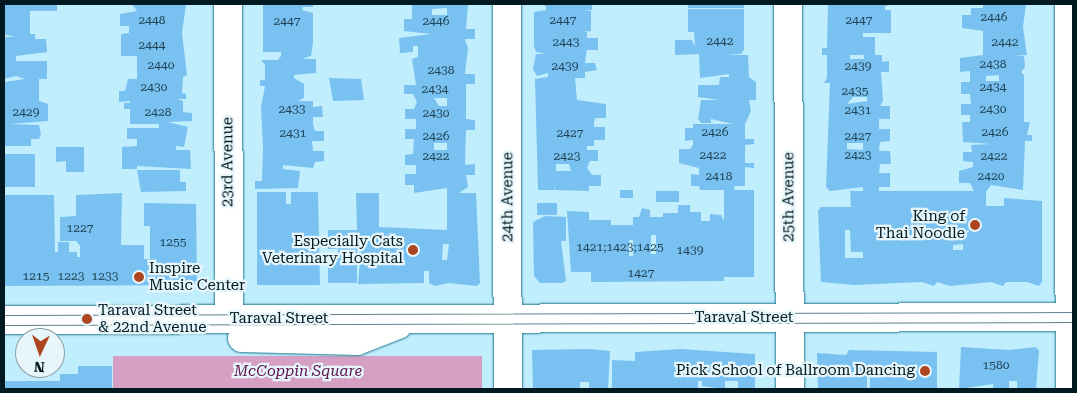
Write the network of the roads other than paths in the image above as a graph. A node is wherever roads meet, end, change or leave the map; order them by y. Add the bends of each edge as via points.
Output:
1 (228, 4) edge
2 (508, 4) edge
3 (788, 4) edge
4 (1069, 4) edge
5 (4, 302) edge
6 (1071, 317) edge
7 (789, 318) junction
8 (229, 319) junction
9 (415, 319) junction
10 (508, 319) junction
11 (4, 320) edge
12 (119, 327) junction
13 (4, 335) edge
14 (508, 389) edge
15 (790, 389) edge
16 (1070, 389) edge

1 - 8 street, 23rd Avenue
2 - 10 street, 24th Avenue
3 - 7 street, 25th Avenue
4 - 6 street
5 - 12 street, Taraval Street via 38,303
6 - 7 street, Taraval Street
6 - 16 street
7 - 10 street, Taraval Street
7 - 15 street, 25th Avenue
8 - 9 street, Taraval Street
8 - 12 street, Taraval Street
9 - 10 street, Taraval Street
9 - 12 street, Taraval Street via 357,341
10 - 14 street, 24th Avenue
11 - 12 street, Taraval Street via 62,320
12 - 13 street, Taraval Street

